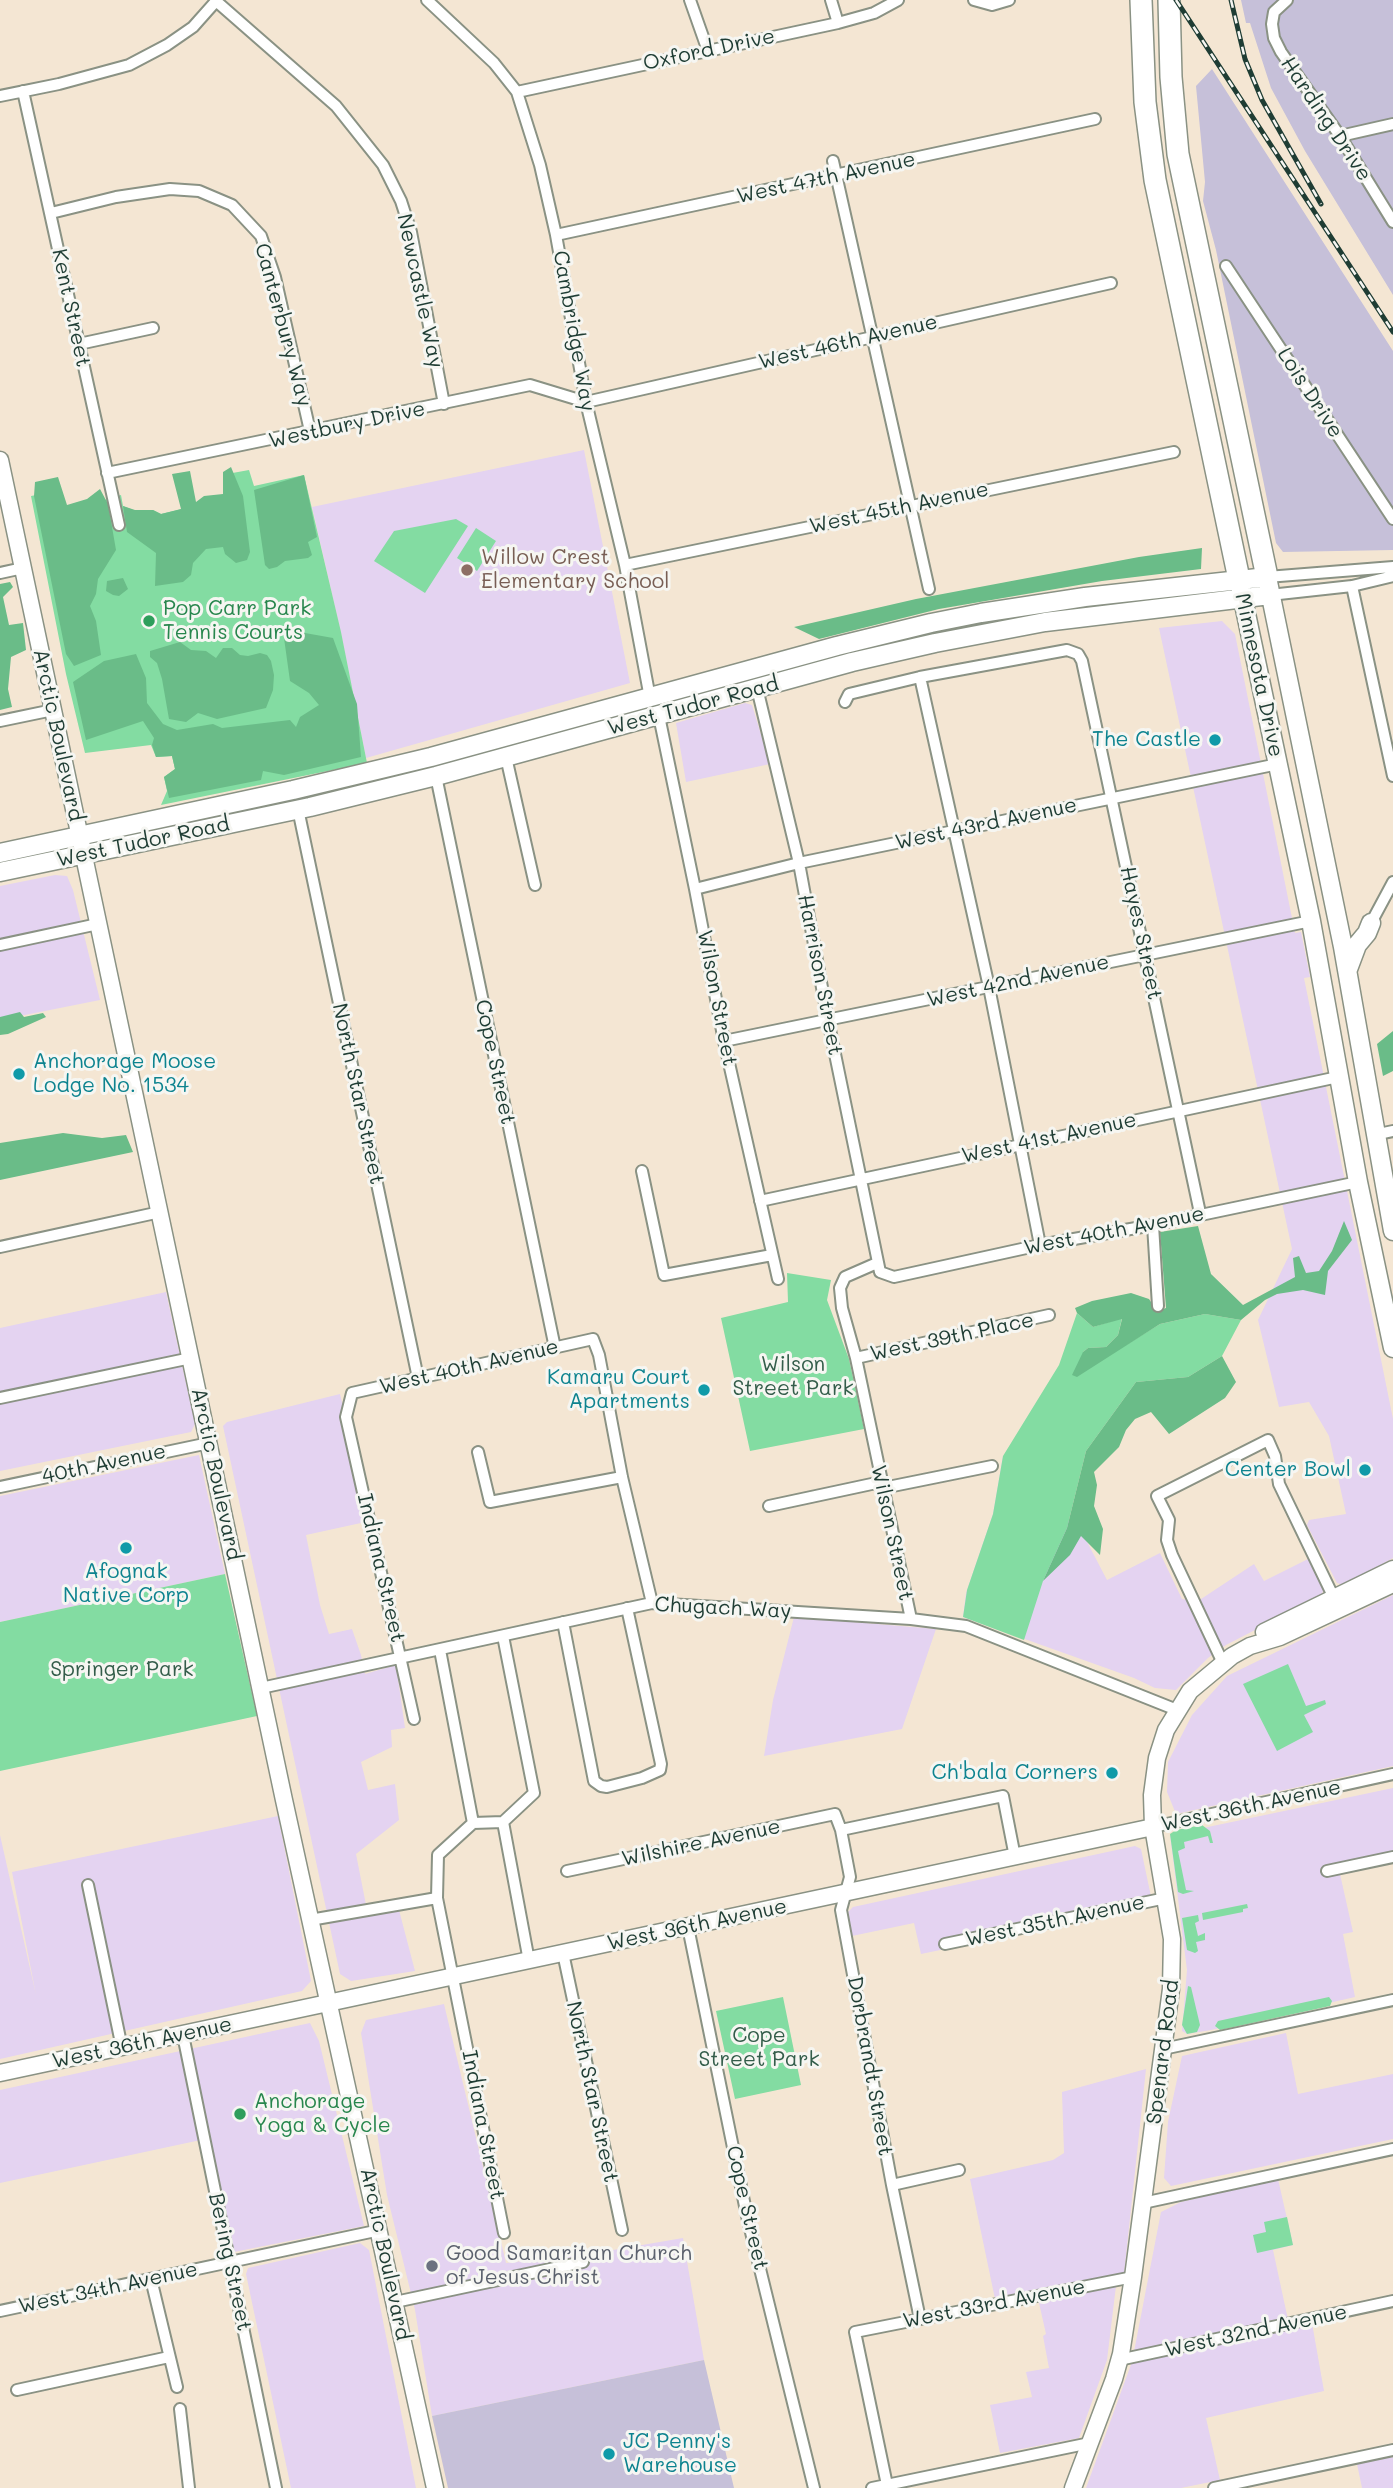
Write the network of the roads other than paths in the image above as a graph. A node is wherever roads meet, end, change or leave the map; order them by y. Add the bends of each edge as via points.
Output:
1 (216, 0) edge
2 (427, 0) edge
3 (690, 0) edge
4 (831, 0) edge
5 (898, 0) edge
6 (974, 0) edge
7 (1009, 0) edge
8 (1141, 0) edge
9 (1169, 0) edge
10 (1287, 0) edge
11 (838, 23) junction
12 (708, 51) junction
13 (23, 91) junction
14 (517, 92) junction
15 (0, 96) edge
16 (1095, 119) dead end
17 (1393, 124) edge
18 (1340, 136) junction
19 (833, 161) dead end
20 (837, 176) junction
21 (51, 213) junction
22 (1393, 222) edge
23 (556, 235) junction
24 (1226, 266) dead end
25 (1111, 283) dead end
26 (153, 328) dead end
27 (873, 337) junction
28 (79, 344) junction
29 (586, 402) junction
30 (444, 404) junction
31 (310, 431) junction
32 (1174, 452) dead end
33 (0, 460) edge
34 (107, 473) junction
35 (910, 505) junction
36 (1393, 519) edge
37 (119, 525) dead end
38 (625, 565) junction
39 (1393, 567) edge
40 (23, 568) junction
41 (0, 573) edge
42 (1393, 576) edge
43 (1268, 586) junction
44 (1352, 586) junction
45 (929, 589) dead end
46 (1241, 589) junction
47 (748, 670) junction
48 (920, 677) junction
49 (757, 688) junction
50 (650, 698) junction
51 (845, 702) dead end
52 (53, 710) junction
53 (659, 716) junction
54 (0, 721) edge
55 (561, 742) junction
56 (506, 757) junction
57 (1278, 764) junction
58 (436, 776) junction
59 (1393, 776) edge
60 (1112, 799) junction
61 (298, 809) junction
62 (954, 831) junction
63 (80, 836) junction
64 (0, 853) edge
65 (84, 854) junction
66 (799, 863) junction
67 (0, 872) edge
68 (1393, 882) edge
69 (535, 885) dead end
70 (695, 889) junction
71 (1335, 911) junction
72 (1311, 922) junction
73 (1371, 923) junction
74 (98, 924) junction
75 (0, 946) edge
76 (1146, 954) junction
77 (1347, 972) junction
78 (989, 986) junction
79 (828, 1020) junction
80 (724, 1041) junction
81 (1338, 1077) junction
82 (1178, 1111) junction
83 (1393, 1131) edge
84 (1374, 1135) junction
85 (1020, 1144) junction
86 (642, 1171) dead end
87 (861, 1180) junction
88 (1358, 1182) junction
89 (760, 1201) junction
90 (160, 1212) junction
91 (1200, 1213) junction
92 (1153, 1225) junction
93 (1393, 1231) edge
94 (1040, 1245) junction
95 (0, 1247) edge
96 (772, 1255) junction
97 (877, 1263) junction
98 (778, 1279) dead end
99 (1158, 1306) dead end
100 (1049, 1315) dead end
101 (555, 1348) junction
102 (1393, 1348) edge
103 (191, 1358) junction
104 (856, 1358) junction
105 (418, 1378) junction
106 (0, 1398) edge
107 (346, 1417) joint
108 (209, 1443) junction
109 (478, 1452) dead end
110 (992, 1466) dead end
111 (622, 1477) junction
112 (882, 1485) junction
113 (0, 1487) edge
114 (769, 1506) dead end
115 (1393, 1569) edge
116 (1393, 1584) edge
117 (1334, 1598) junction
118 (652, 1603) junction
119 (627, 1608) junction
120 (911, 1619) junction
121 (563, 1622) junction
122 (503, 1636) junction
123 (1250, 1646) junction
124 (440, 1650) junction
125 (402, 1658) junction
126 (1223, 1663) junction
127 (261, 1688) junction
128 (1177, 1710) junction
129 (414, 1719) dead end
130 (1393, 1774) edge
131 (835, 1815) joint
132 (503, 1822) junction
133 (473, 1823) junction
134 (1153, 1828) junction
135 (841, 1830) junction
136 (1016, 1857) junction
137 (1393, 1857) edge
138 (567, 1871) dead end
139 (1327, 1871) dead end
140 (88, 1885) dead end
141 (844, 1893) junction
142 (437, 1898) junction
143 (1166, 1898) junction
144 (310, 1920) junction
145 (688, 1927) junction
146 (945, 1944) dead end
147 (563, 1954) junction
148 (529, 1961) junction
149 (454, 1977) junction
150 (1393, 2000) edge
151 (331, 2003) junction
152 (183, 2035) junction
153 (122, 2048) junction
154 (1163, 2049) junction
155 (0, 2073) edge
156 (1393, 2149) edge
157 (959, 2170) dead end
158 (892, 2185) junction
159 (1143, 2203) junction
160 (380, 2230) junction
161 (622, 2230) dead end
162 (504, 2233) dead end
163 (230, 2262) junction
164 (583, 2262) dead end
165 (1133, 2277) junction
166 (151, 2280) junction
167 (1393, 2301) edge
168 (395, 2302) junction
169 (0, 2311) edge
170 (920, 2319) junction
171 (169, 2357) junction
172 (1119, 2360) junction
173 (177, 2387) dead end
174 (17, 2390) dead end
175 (180, 2409) dead end
176 (1090, 2443) junction
177 (1393, 2450) edge
178 (887, 2485) junction
179 (189, 2488) edge
180 (276, 2488) edge
181 (435, 2488) edge
182 (814, 2488) edge
183 (872, 2488) edge
184 (1073, 2488) edge
185 (1214, 2488) edge

1 - 13 street via 192,27 130,65
1 - 30 street, Newcastle Way via 336,106 383,165 411,232
2 - 14 street, Cambridge Way via 494,63
3 - 12 street
4 - 11 street
5 - 11 street, Oxford Drive via 874,13
6 - 7 street via 992,5
8 - 46 highway, Minnesota Drive via 1144,90 1155,180
9 - 43 highway, Minnesota Drive via 1173,112 1182,177
10 - 18 street, Harding Drive via 1274,12 1273,31 1281,52
11 - 12 street, Oxford Drive
12 - 14 street, Oxford Drive
13 - 15 street
13 - 21 street, Kent Street
14 - 23 street, Cambridge Way
16 - 20 street, West 47th Avenue
17 - 18 street
18 - 22 street, Harding Drive
19 - 20 street
20 - 23 street, West 47th Avenue
20 - 27 street
21 - 28 street, Kent Street
21 - 31 street, Canterbury Way via 170,189 199,191 232,205 261,236 275,277
23 - 29 street, Cambridge Way
24 - 36 street, Lois Drive
25 - 27 street, West 46th Avenue
26 - 28 street
27 - 29 street, West 46th Avenue
27 - 35 street
28 - 34 street, Kent Street
29 - 30 street, Westbury Drive via 530,385
29 - 38 street, Cambridge Way
30 - 31 street, Westbury Drive
31 - 34 street, Westbury Drive
32 - 35 street, West 45th Avenue
33 - 40 main road, Arctic Boulevard
34 - 37 street, Kent Street
35 - 38 street, West 45th Avenue
35 - 45 street
38 - 50 street, Cambridge Way
39 - 43 street, West Tudor Road
40 - 41 street
40 - 52 main road, Arctic Boulevard
42 - 44 street, West Tudor Road
43 - 44 street, West Tudor Road
43 - 46 main road, West Tudor Road
43 - 71 main road, Minnesota Drive
44 - 59 street
46 - 47 main road, West Tudor Road via 1085,597 981,612
46 - 49 main road, West Tudor Road via 973,635
46 - 57 main road, Minnesota Drive
47 - 50 main road, West Tudor Road
47 - 53 main road via 740,678 682,694 661,705
48 - 51 street via 849,694
48 - 60 street, Hayes Street via 1067,650 1078,654
48 - 62 street
49 - 53 main road, West Tudor Road
49 - 66 street, Harrison Street
50 - 55 main road via 643,706 580,724 568,730
50 - 63 main road, West Tudor Road via 431,757
52 - 54 street
52 - 63 main road, Arctic Boulevard
53 - 55 main road, West Tudor Road
53 - 70 street, Wilson Street
55 - 56 main road, West Tudor Road
56 - 58 main road, West Tudor Road
56 - 69 street
57 - 60 street, West 43rd Avenue
57 - 72 main road, Minnesota Drive
58 - 61 main road, West Tudor Road
58 - 101 street, Cope Street
60 - 62 street, West 43rd Avenue
60 - 76 street, Hayes Street
61 - 65 main road, West Tudor Road
61 - 105 street, North Star Street
62 - 66 street, West 43rd Avenue
62 - 78 street
63 - 64 main road, West Tudor Road
63 - 65 main road, Arctic Boulevard
65 - 67 main road, West Tudor Road
65 - 74 main road, Arctic Boulevard
66 - 70 street, West 43rd Avenue
66 - 79 street, Harrison Street
68 - 73 street
70 - 80 street, Wilson Street
71 - 73 main road via 1354,928
71 - 77 main road, Minnesota Drive
72 - 76 street, West 42nd Avenue
72 - 81 main road, Minnesota Drive
73 - 77 main road
74 - 75 street
74 - 90 main road, Arctic Boulevard
76 - 78 street, West 42nd Avenue
76 - 82 street, Hayes Street
77 - 84 main road, Minnesota Drive
78 - 79 street, West 42nd Avenue
78 - 85 street
79 - 80 street, West 42nd Avenue
79 - 87 street, Harrison Street
80 - 89 street, Wilson Street
81 - 82 street, West 41st Avenue
81 - 88 main road, Minnesota Drive
82 - 85 street, West 41st Avenue
82 - 91 street, Hayes Street
83 - 84 street
84 - 93 main road, Minnesota Drive
85 - 87 street, West 41st Avenue
85 - 94 street
86 - 96 street via 664,1275
87 - 89 street, West 41st Avenue
87 - 97 street, Harrison Street
88 - 91 street, West 40th Avenue
88 - 102 main road, Minnesota Drive
89 - 96 street, Wilson Street
90 - 95 street
90 - 103 main road, Arctic Boulevard
91 - 92 street, West 40th Avenue
92 - 94 street, West 40th Avenue
92 - 99 street
94 - 97 street, West 40th Avenue via 894,1277 880,1272
96 - 98 street, Wilson Street
97 - 104 street, Wilson Street via 845,1277 840,1288
100 - 104 street, West 39th Place
101 - 105 street, West 40th Avenue
101 - 111 street, West 40th Avenue via 593,1339
103 - 106 street
103 - 108 main road, Arctic Boulevard
104 - 112 street, Wilson Street
105 - 107 street, West 40th Avenue via 352,1393
107 - 125 street, Indiana Street
108 - 113 street, 40th Avenue
108 - 127 main road, Arctic Boulevard
109 - 111 street via 490,1502
110 - 112 street
111 - 118 street
112 - 114 street
112 - 120 street, Wilson Street
115 - 117 main road, Spenard Road
116 - 123 main road, Spenard Road via 1280,1637
117 - 123 main road, Spenard Road via 1260,1634
117 - 126 street via 1279,1484 1268,1440 1157,1496 1169,1520 1167,1540 1172,1555
118 - 119 street, Chugach Way
118 - 120 street, Chugach Way
119 - 121 street, Chugach Way
119 - 121 street via 662,1764 660,1770 642,1778 607,1787 594,1781
120 - 128 street, Chugach Way via 966,1626
121 - 122 street, Chugach Way
122 - 124 street, Chugach Way
122 - 132 street via 534,1793
123 - 126 main road, Spenard Road
124 - 125 street, Chugach Way
124 - 133 street
125 - 127 street, Chugach Way
125 - 129 street, Indiana Street
126 - 128 main road, Spenard Road via 1190,1691
127 - 144 main road, Arctic Boulevard
128 - 134 main road, Spenard Road via 1157,1758
130 - 134 street, West 36th Avenue
131 - 135 street, Dorbrandt Street
131 - 138 street, Wilshire Avenue
132 - 133 street
132 - 148 street
133 - 142 street, Indiana Street via 438,1855
134 - 136 main road, West 36th Avenue
134 - 143 main road, Spenard Road
135 - 136 street via 1003,1796
135 - 141 street, Dorbrandt Street via 850,1877
136 - 141 main road, West 36th Avenue
137 - 139 street
140 - 153 street
141 - 145 main road, West 36th Avenue
141 - 158 street, Dorbrandt Street via 841,1910
142 - 144 street
142 - 149 street, Indiana Street
143 - 146 street, West 35th Avenue
143 - 154 main road, Spenard Road via 1173,1973
144 - 151 main road, Arctic Boulevard
145 - 147 main road, West 36th Avenue
145 - 182 street, Cope Street via 747,2216
147 - 148 main road, West 36th Avenue
147 - 161 street, North Star Street
148 - 149 main road, West 36th Avenue
149 - 151 main road, West 36th Avenue
149 - 162 street, Indiana Street
150 - 154 street
151 - 152 main road, West 36th Avenue
151 - 160 main road, Arctic Boulevard
152 - 153 main road, West 36th Avenue
152 - 163 street, Bering Street
153 - 155 main road, West 36th Avenue
154 - 159 main road, Spenard Road
156 - 159 street
157 - 158 street
158 - 170 street, Dorbrandt Street
159 - 165 main road, Spenard Road
160 - 163 street, West 34th Avenue
160 - 168 main road, Arctic Boulevard
163 - 166 street, West 34th Avenue
163 - 180 street, Bering Street
164 - 168 street
165 - 170 street, West 33rd Avenue
165 - 172 main road, Spenard Road
166 - 169 street, West 34th Avenue
166 - 171 street
167 - 172 street, West 32nd Avenue
168 - 181 main road, Arctic Boulevard
170 - 178 street, West 33rd Avenue via 855,2332
171 - 173 street
171 - 174 street
172 - 176 main road, Spenard Road
175 - 179 street
176 - 178 street
176 - 184 main road, Spenard Road
177 - 185 street
178 - 183 street

